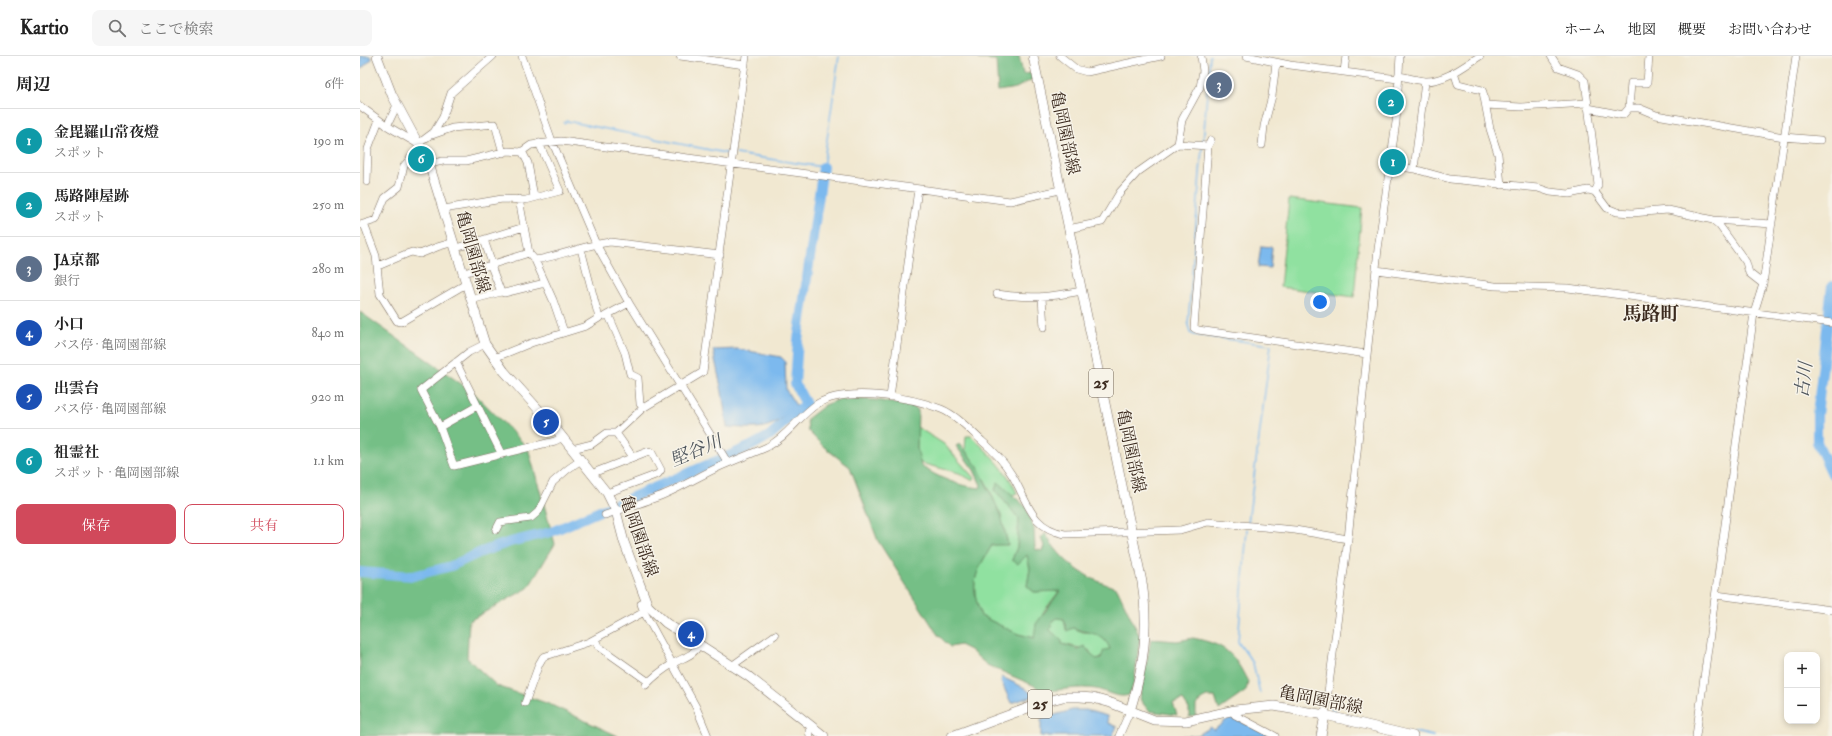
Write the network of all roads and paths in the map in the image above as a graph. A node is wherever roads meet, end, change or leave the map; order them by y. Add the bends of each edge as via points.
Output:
1 (377, 56) edge
2 (494, 56) edge
3 (522, 56) edge
4 (680, 56) edge
5 (746, 56) edge
6 (1032, 56) edge
7 (1060, 56) edge
8 (1161, 56) edge
9 (1201, 56) edge
10 (1246, 56) edge
11 (1346, 56) edge
12 (1400, 56) edge
13 (1480, 56) edge
14 (1551, 56) edge
15 (1649, 56) edge
16 (1796, 56) edge
17 (1276, 63) junction
18 (745, 65) junction
19 (1344, 72) junction
20 (1454, 72) junction
21 (1398, 78) junction
22 (1425, 82) junction
23 (397, 105) junction
24 (1486, 105) junction
25 (360, 106) edge
26 (1588, 106) junction
27 (1629, 108) junction
28 (379, 120) junction
29 (387, 126) junction
30 (428, 137) junction
31 (1784, 138) junction
32 (1820, 140) dead end
33 (552, 141) junction
34 (539, 144) junction
35 (1178, 144) junction
36 (1262, 145) dead end
37 (419, 146) junction
38 (522, 151) junction
39 (502, 152) junction
40 (429, 164) junction
41 (732, 164) junction
42 (1390, 165) junction
43 (1414, 169) junction
44 (367, 182) dead end
45 (1501, 185) junction
46 (918, 189) junction
47 (1060, 190) junction
48 (1595, 192) junction
49 (534, 197) junction
50 (519, 200) junction
51 (444, 209) junction
52 (1713, 220) junction
53 (362, 224) edge
54 (1772, 224) junction
55 (524, 228) junction
56 (1068, 228) junction
57 (484, 240) junction
58 (596, 244) junction
59 (455, 245) junction
60 (580, 249) junction
61 (529, 253) junction
62 (720, 255) junction
63 (535, 260) junction
64 (378, 266) junction
65 (492, 266) junction
66 (1376, 270) junction
67 (464, 274) junction
68 (545, 283) junction
69 (466, 284) junction
70 (1763, 284) junction
71 (1082, 291) junction
72 (501, 292) junction
73 (998, 294) dead end
74 (1042, 298) junction
75 (471, 300) junction
76 (629, 302) junction
77 (1754, 313) junction
78 (609, 316) junction
79 (599, 318) junction
80 (1832, 323) edge
81 (1044, 327) dead end
82 (564, 332) junction
83 (485, 344) junction
84 (1367, 354) junction
85 (494, 358) junction
86 (456, 362) junction
87 (680, 385) junction
88 (890, 397) junction
89 (477, 406) junction
90 (643, 408) junction
91 (440, 428) junction
92 (616, 433) junction
93 (563, 437) junction
94 (572, 449) junction
95 (502, 455) junction
96 (633, 457) junction
97 (581, 460) junction
98 (728, 463) junction
99 (593, 474) junction
100 (607, 494) junction
101 (616, 511) junction
102 (605, 515) dead end
103 (496, 530) dead end
104 (1132, 532) junction
105 (1348, 539) junction
106 (1716, 595) junction
107 (646, 602) junction
108 (1832, 610) edge
109 (644, 612) junction
110 (776, 635) dead end
111 (596, 639) junction
112 (699, 645) junction
113 (673, 663) junction
114 (732, 665) junction
115 (525, 703) dead end
116 (1130, 711) junction
117 (1232, 711) junction
118 (1325, 715) junction
119 (812, 727) junction
120 (708, 736) edge
121 (810, 736) edge
122 (824, 736) edge
123 (952, 736) edge
124 (1119, 736) edge
125 (1275, 736) edge
126 (1321, 736) edge
127 (1413, 736) edge
128 (1696, 736) edge

1 - 23 main road, 亀岡園部線
2 - 30 street via 451,93 443,117
3 - 33 street
4 - 18 street
5 - 18 street
6 - 47 main road, 亀岡園部線 / 25
7 - 8 street via 1076,69 1087,72
9 - 35 street via 1203,71 1200,87 1182,120
10 - 17 street
11 - 19 street
12 - 21 street
13 - 20 street
14 - 26 street via 1558,67 1578,74 1585,81
15 - 27 street via 1647,83 1631,82
16 - 31 street
17 - 19 street
17 - 36 street
18 - 41 street
19 - 21 street
20 - 22 street
20 - 24 street via 1458,84 1482,90
21 - 22 street
21 - 42 street via 1396,122
22 - 43 street
23 - 29 street
23 - 37 main road, 亀岡園部線
24 - 26 street
24 - 45 street via 1498,154
25 - 28 street
26 - 27 street via 1623,115
26 - 48 street via 1598,185
27 - 31 street
28 - 29 street
28 - 44 street via 368,149
29 - 37 street
30 - 37 street
30 - 39 street via 452,128 495,124
31 - 32 street
31 - 54 street
33 - 34 street
33 - 41 street via 561,140
33 - 58 street
34 - 38 street via 531,144
34 - 49 street via 560,191
35 - 56 street via 1138,172 1120,192 1102,222
35 - 84 street via 1209,143 1194,328
37 - 40 main road, 亀岡園部線
37 - 53 street via 402,169 399,187 385,198 378,218
38 - 39 street
38 - 49 street via 528,163
39 - 40 street via 466,162 443,161
40 - 51 main road, 亀岡園部線
41 - 46 street
41 - 62 street
42 - 43 street
42 - 66 street
43 - 45 street via 1450,179
45 - 48 street via 1569,194 1588,190
46 - 47 street via 1010,202
46 - 88 street
47 - 56 main road, 亀岡園部線 / 25
48 - 52 street via 1607,208 1617,212 1668,210
49 - 50 street
50 - 51 street via 502,199
50 - 55 street
51 - 59 main road, 亀岡園部線
52 - 54 street
52 - 70 street via 1746,262 1749,273
53 - 64 street
54 - 70 street
55 - 57 street
55 - 61 street
56 - 71 main road, 亀岡園部線 / 25
57 - 59 street
57 - 65 street
58 - 60 street
58 - 62 street via 623,243
58 - 76 street
59 - 64 street via 437,247 420,254 412,252
59 - 67 main road, 亀岡園部線
60 - 63 street
60 - 79 street
61 - 63 street
61 - 65 street
62 - 87 street via 703,372
63 - 68 street
64 - 69 street via 380,294 397,321 401,322
65 - 67 street
65 - 72 street
66 - 77 street via 1495,286 1568,288
66 - 84 street
67 - 69 main road, 亀岡園部線
68 - 72 street
68 - 82 street
69 - 75 main road, 亀岡園部線
70 - 77 street
71 - 74 street
71 - 104 main road, 亀岡園部線 / 25
72 - 75 street
73 - 74 street
74 - 81 street
75 - 83 main road, 亀岡園部線
76 - 78 street
76 - 87 street
77 - 80 street
77 - 106 street
78 - 79 street
78 - 90 street via 625,353 630,374 638,378 640,404
79 - 82 street via 586,326
82 - 85 street
83 - 85 main road, 亀岡園部線
83 - 86 street
84 - 105 street
85 - 93 main road, 亀岡園部線
86 - 89 street
86 - 91 street via 421,390
87 - 90 street
87 - 98 street
88 - 98 street via 840,395 831,398 817,404 782,437 768,446
88 - 104 street via 927,405 951,414 997,455 1012,475 1033,516 1042,526 1065,534
89 - 91 street
89 - 95 street
90 - 92 street
91 - 95 street via 454,466
92 - 94 street via 607,433 592,444
92 - 96 street
93 - 94 main road, 亀岡園部線
93 - 95 street
94 - 97 main road, 亀岡園部線
96 - 99 street
96 - 100 street via 649,451 661,470 658,474
97 - 99 main road, 亀岡園部線
97 - 103 street via 553,482 538,512 531,518 500,522
98 - 101 street via 665,494
99 - 100 main road, 亀岡園部線
100 - 101 main road, 亀岡園部線
101 - 102 street
101 - 107 main road, 亀岡園部線 via 624,542
104 - 105 street via 1187,529 1208,522 1295,530
104 - 116 main road, 亀岡園部線 / 25 via 1142,582 1146,634 1141,669
105 - 118 street
106 - 108 street
106 - 128 street
107 - 109 street via 641,604
107 - 112 main road, 亀岡園部線 via 666,623
109 - 111 street
109 - 113 street
110 - 114 street
111 - 113 street via 598,646 647,684
111 - 115 street via 544,657
112 - 113 street via 695,652
112 - 114 main road, 亀岡園部線
113 - 120 street
114 - 119 main road, 亀岡園部線
116 - 117 main road, 亀岡園部線 / 25 via 1154,720 1171,722
116 - 123 main road, 亀岡園部線 / 25 via 1093,698 1063,697
116 - 124 street
117 - 118 main road, 亀岡園部線 / 25 via 1274,706
117 - 125 street
118 - 126 main road
118 - 127 main road, 亀岡園部線 / 25
119 - 121 street via 809,731
119 - 122 main road, 亀岡園部線

